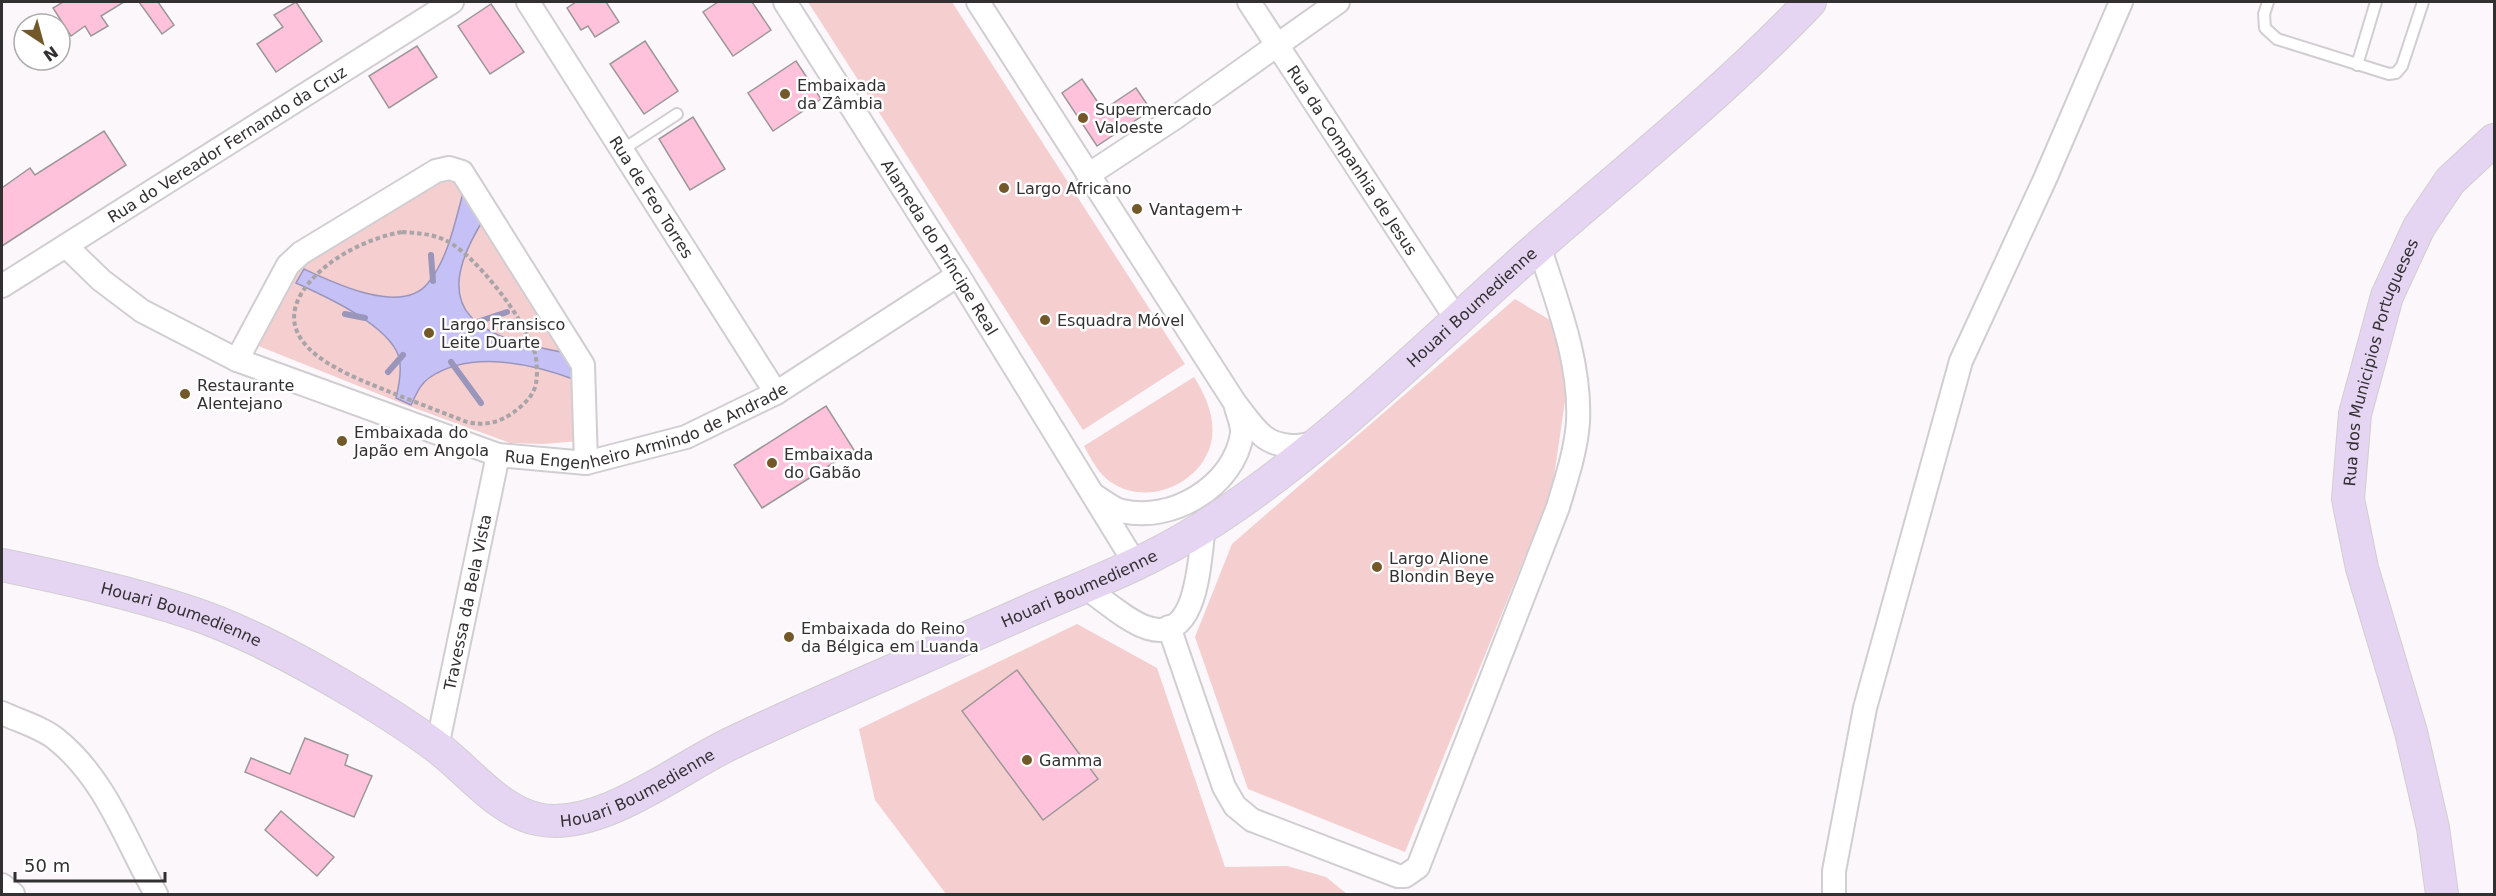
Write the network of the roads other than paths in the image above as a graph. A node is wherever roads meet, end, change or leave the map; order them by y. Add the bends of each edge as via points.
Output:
1 (452, 2) edge
2 (528, 2) edge
3 (785, 2) edge
4 (978, 2) edge
5 (1249, 2) edge
6 (1338, 2) edge
7 (1810, 2) edge
8 (2121, 2) edge
9 (2268, 2) edge
10 (2376, 2) edge
11 (2422, 2) edge
12 (1277, 47) junction
13 (2357, 65) junction
14 (676, 114) dead end
15 (2494, 140) edge
16 (622, 150) junction
17 (1088, 175) junction
18 (66, 246) junction
19 (1539, 246) junction
20 (958, 274) junction
21 (2, 286) edge
22 (1457, 320) junction
23 (237, 360) junction
24 (776, 393) junction
25 (1235, 403) junction
26 (1323, 438) junction
27 (498, 455) junction
28 (586, 463) junction
29 (1093, 494) junction
30 (1204, 527) junction
31 (1136, 565) junction
32 (2, 566) edge
33 (1086, 588) junction
34 (1169, 627) junction
35 (2, 714) edge
36 (437, 747) junction
37 (2, 885) edge
38 (13, 894) edge
39 (156, 894) edge
40 (1834, 894) edge
41 (2442, 894) edge

1 - 18 street, Rua do Vereador Fernando da Cruz
2 - 16 street, Rua de Feo Torres
3 - 20 street, Alameda do Príncipe Real
4 - 17 street, Alameda do Príncipe Real
5 - 12 street, Rua da Companhia de Jesus
6 - 12 street
7 - 19 street, Houari Boumedienne via 1750,62
8 - 40 street via 1961,361 1865,708 1834,871
9 - 13 lane via 2265,28 2277,39
10 - 13 lane
11 - 13 lane via 2402,66 2396,73
12 - 17 street
12 - 22 street, Rua da Companhia de Jesus
14 - 16 lane
15 - 41 street, Rua dos Municipios Portugueses via 2450,181 2419,227 2388,296 2355,414 2348,499 2362,568 2411,732 2433,828
16 - 24 street, Rua de Feo Torres
17 - 25 street, Alameda do Príncipe Real
18 - 21 street, Rua do Vereador Fernando da Cruz
18 - 23 street, Rua Engenheiro Armindo de Andrade via 101,280 142,311
19 - 22 street, Houari Boumedienne
19 - 34 street via 1560,311 1578,392 1578,423 1571,463 1558,507 1418,867 1398,876 1252,820 1235,806 1224,787
20 - 24 street, Rua Engenheiro Armindo de Andrade
20 - 29 street, Alameda do Príncipe Real
22 - 26 street, Houari Boumedienne
23 - 27 street, Rua Engenheiro Armindo de Andrade
23 - 28 street via 288,265 301,253 436,171 449,168 462,172 583,365
24 - 28 street, Rua Engenheiro Armindo de Andrade via 686,437
25 - 26 street, Alameda do Príncipe Real via 1263,437 1289,446 1308,445
25 - 29 street, Alameda do Príncipe Real via 1243,431 1236,458 1201,494 1176,508 1148,514 1120,511
26 - 30 street, Houari Boumedienne
27 - 28 street, Rua Engenheiro Armindo de Andrade
27 - 36 street, Travessa da Bela Vista
29 - 31 street, Alameda do Príncipe Real
30 - 31 street, Houari Boumedienne
30 - 34 street via 1194,599 1183,619
31 - 33 street, Houari Boumedienne
32 - 36 street, Houari Boumedienne via 192,613 278,651 354,693
33 - 34 street via 1138,624 1149,629
33 - 36 street, Houari Boumedienne via 728,744 628,801 578,818 538,819 507,806
35 - 39 street via 54,738 78,760 112,806
37 - 38 street

